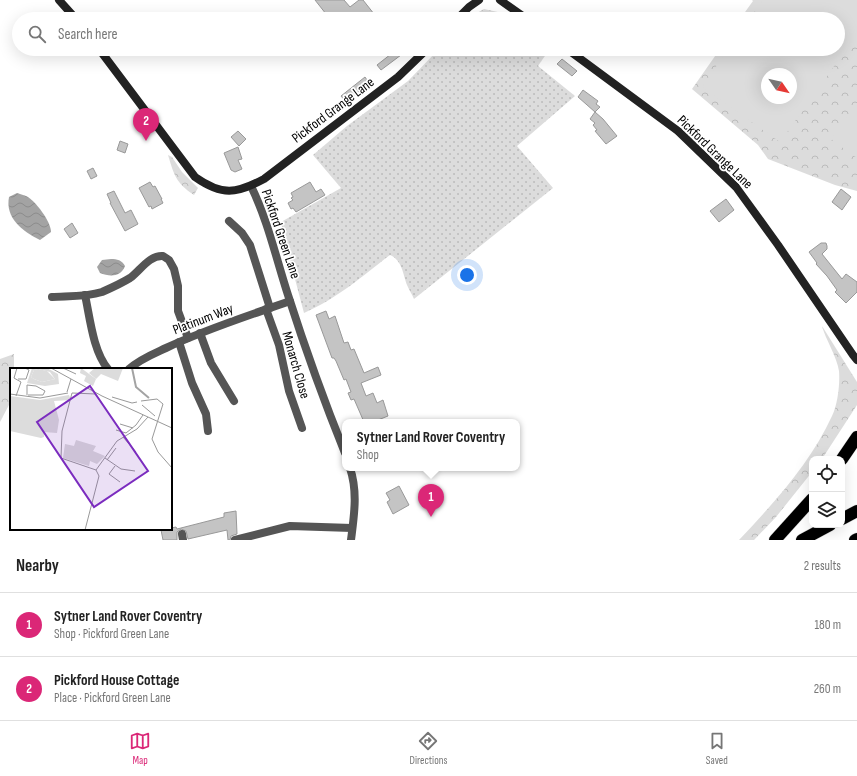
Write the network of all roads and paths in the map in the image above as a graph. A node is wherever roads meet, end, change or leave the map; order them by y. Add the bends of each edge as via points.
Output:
1 (59, 0) edge
2 (480, 0) edge
3 (500, 0) edge
4 (70, 12) edge
5 (463, 12) edge
6 (517, 12) edge
7 (104, 56) edge
8 (420, 56) edge
9 (576, 56) edge
10 (251, 186) junction
11 (229, 221) dead end
12 (85, 295) junction
13 (52, 297) dead end
14 (290, 301) junction
15 (268, 309) junction
16 (200, 333) junction
17 (188, 338) junction
18 (179, 342) junction
19 (857, 360) edge
20 (107, 368) edge
21 (130, 368) edge
22 (234, 401) dead end
23 (302, 428) dead end
24 (208, 431) dead end
25 (857, 437) edge
26 (342, 446) edge
27 (844, 456) edge
28 (351, 471) edge
29 (809, 502) edge
30 (857, 511) edge
31 (845, 517) edge
32 (352, 528) junction
33 (824, 528) edge
34 (235, 540) edge
35 (351, 540) edge
36 (775, 540) edge
37 (802, 540) edge

1 - 4 street
2 - 5 street
3 - 6 street
7 - 10 street, Pickford Green Lane via 195,178 222,190 232,191
8 - 10 street, Pickford Grange Lane via 398,77 264,179
9 - 19 street, Pickford Grange Lane via 678,131 736,188
10 - 14 street, Pickford Green Lane via 277,255
11 - 15 street, Monarch Close via 250,245
12 - 13 street
12 - 17 street via 102,292 128,279 156,257 166,257 174,269 178,286 178,311
12 - 20 street via 98,352
14 - 15 street, Platinum Way
14 - 26 street, Pickford Green Lane via 322,396
15 - 16 street, Platinum Way
15 - 23 street, Monarch Close via 289,391
16 - 17 street, Platinum Way
16 - 22 street via 211,363
17 - 18 street, Platinum Way
18 - 21 street, Platinum Way via 144,358
18 - 24 street via 192,383 206,414
25 - 27 highway
28 - 32 street via 355,496
29 - 36 highway
30 - 31 highway
32 - 34 street via 290,526
32 - 35 street
33 - 37 highway

